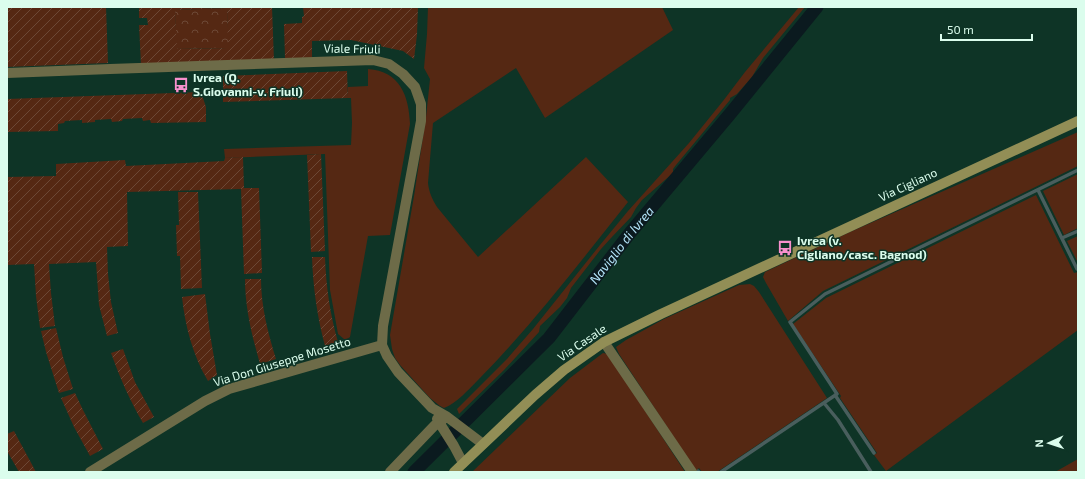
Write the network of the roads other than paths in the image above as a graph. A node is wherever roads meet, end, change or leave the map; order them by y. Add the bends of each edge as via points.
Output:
1 (7, 73) edge
2 (1078, 121) edge
3 (750, 273) joint
4 (604, 342) junction
5 (382, 345) junction
6 (443, 420) junction
7 (483, 444) junction
8 (463, 463) junction
9 (90, 472) edge
10 (390, 472) edge
11 (454, 472) edge
12 (692, 472) edge

1 - 5 street, Viale Friuli via 373,60 389,64 403,74 415,87 421,104 421,121 383,326
2 - 3 main road, Via Cigliano
3 - 4 main road, Via Casale
4 - 7 main road, Via Casale via 564,370
4 - 12 street
5 - 6 street, Viale Friuli via 392,365
5 - 9 street, Via Don Giuseppe Mosetto via 229,389 205,401
6 - 7 street, Viale Friuli
6 - 8 street, Viale Friuli
6 - 10 street via 435,425
7 - 8 main road, Via Casale
8 - 11 main road, Via Casale

